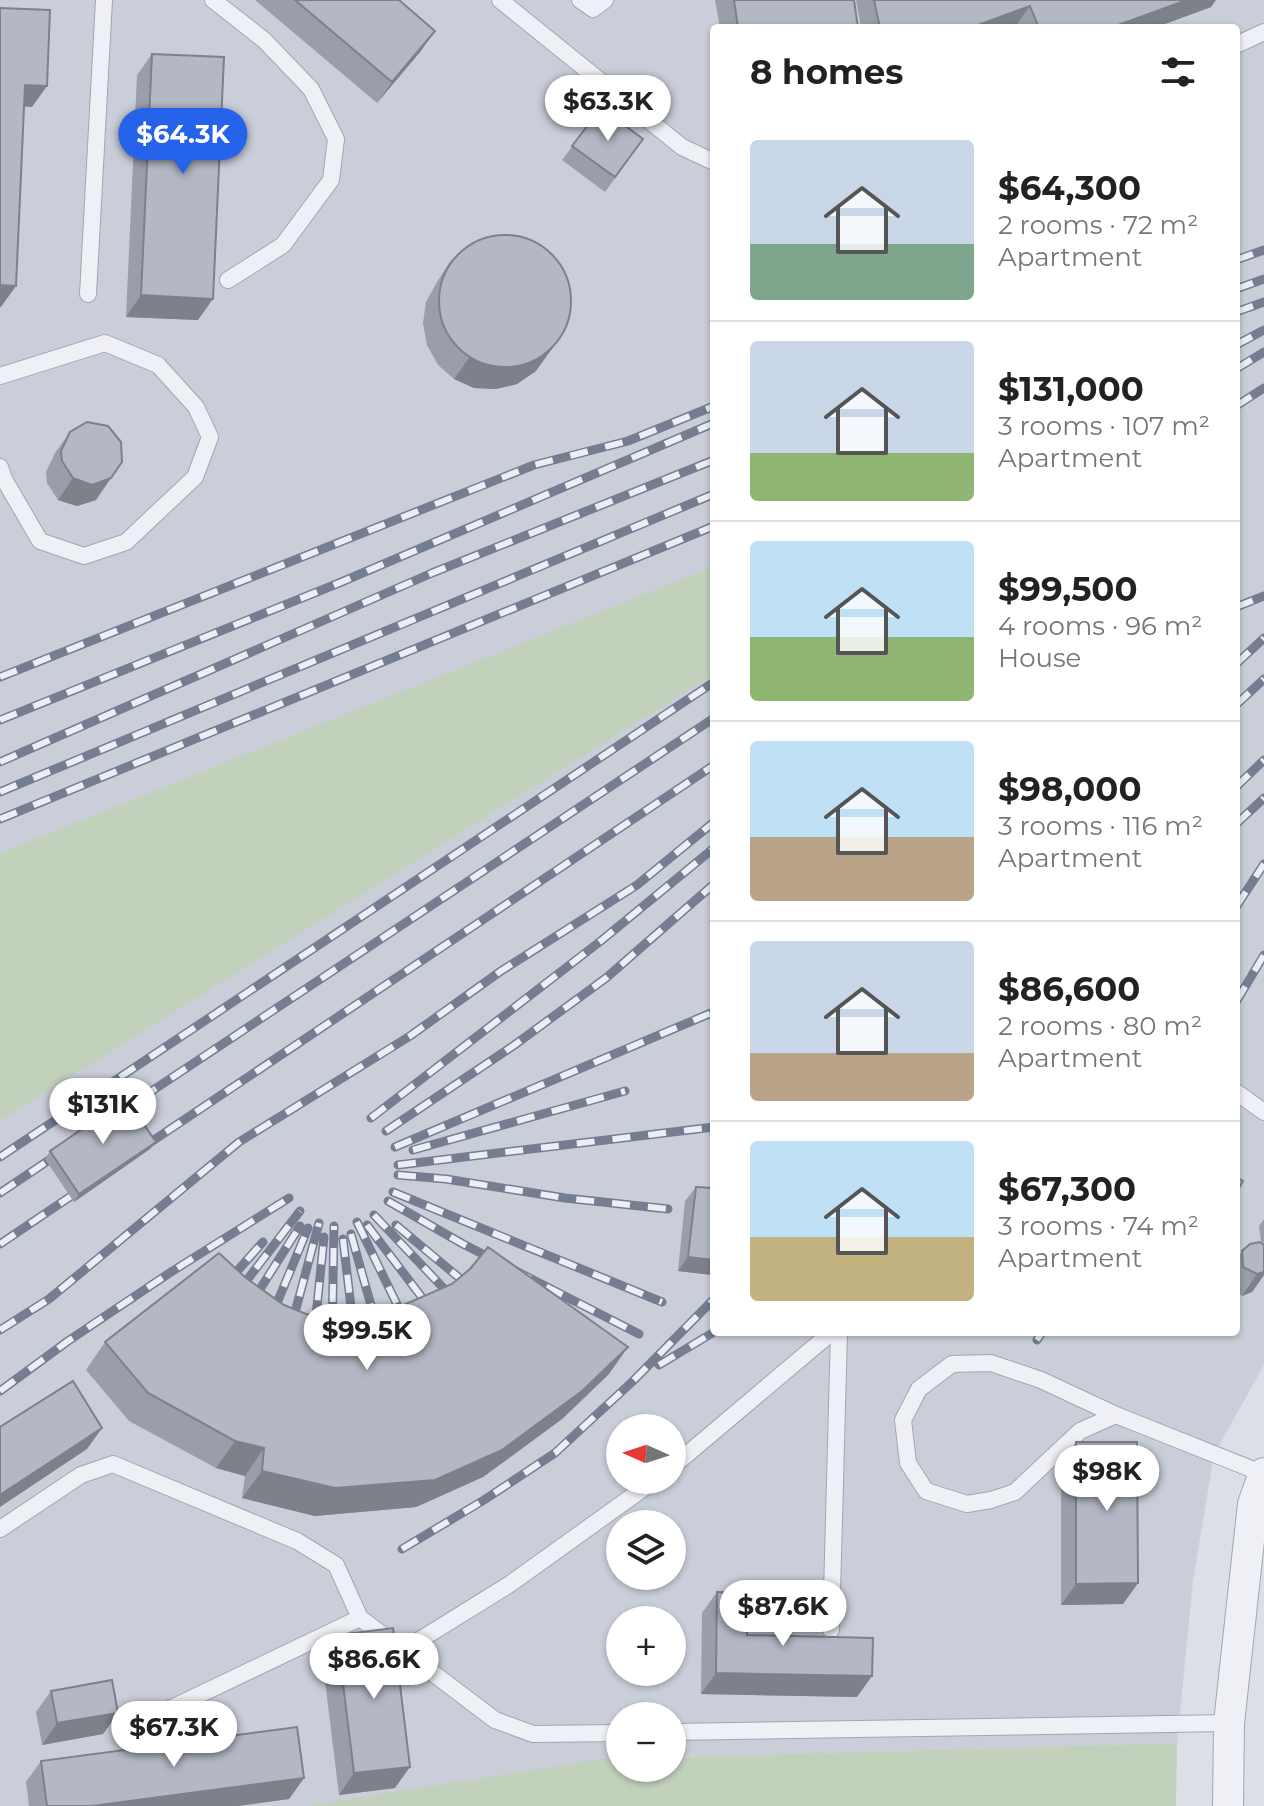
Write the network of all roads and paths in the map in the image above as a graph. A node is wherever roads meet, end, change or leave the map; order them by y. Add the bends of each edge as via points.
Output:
1 (104, 0) edge
2 (213, 0) edge
3 (500, 0) edge
4 (580, 0) edge
5 (605, 0) edge
6 (1264, 32) edge
7 (1240, 43) edge
8 (710, 160) edge
9 (228, 280) dead end
10 (88, 294) dead end
11 (0, 376) edge
12 (0, 467) edge
13 (1240, 1095) edge
14 (1264, 1112) edge
15 (827, 1336) edge
16 (839, 1336) edge
17 (1116, 1415) junction
18 (686, 1455) edge
19 (1264, 1474) edge
20 (635, 1494) edge
21 (0, 1529) edge
22 (360, 1618) junction
23 (831, 1630) dead end
24 (402, 1651) junction
25 (1229, 1723) junction
26 (132, 1727) dead end
27 (686, 1732) edge
28 (606, 1733) edge
29 (1228, 1806) edge

1 - 10 lane
2 - 9 lane via 264,40 311,89 336,139 331,180 283,245
3 - 8 lane via 682,147
4 - 5 lane via 593,9
6 - 7 lane
11 - 12 lane via 105,343 158,365 196,407 210,437 195,477 126,542 84,556 40,541
13 - 14 lane
15 - 18 lane
16 - 23 lane
17 - 17 lane via 991,1363 952,1364 919,1389 903,1420 908,1463 926,1491 967,1504 991,1500 1015,1492 1080,1431
17 - 19 lane
19 - 25 street via 1253,1504
20 - 24 lane via 510,1584
21 - 22 lane via 81,1475 113,1464 297,1541 336,1565
22 - 24 lane
22 - 26 lane
24 - 28 lane via 495,1720 533,1734
25 - 27 lane
25 - 29 street

